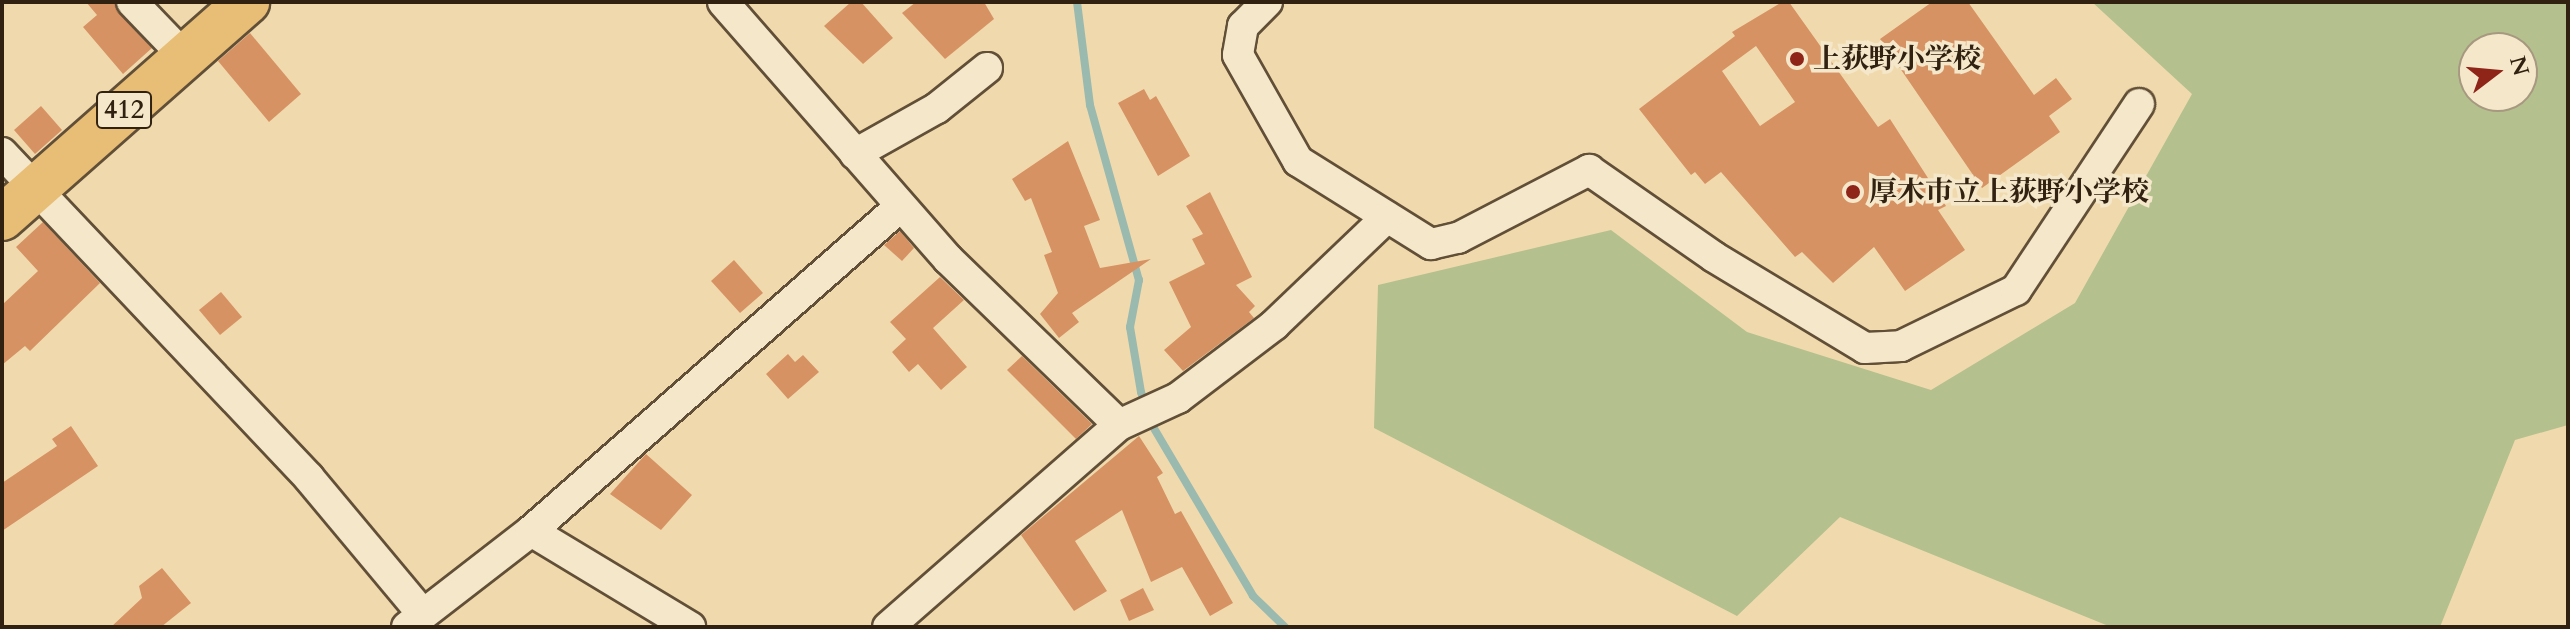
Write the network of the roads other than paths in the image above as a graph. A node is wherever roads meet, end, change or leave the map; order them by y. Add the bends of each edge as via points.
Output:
1 (132, 2) edge
2 (247, 2) edge
3 (723, 2) edge
4 (1267, 2) edge
5 (185, 57) junction
6 (987, 68) dead end
7 (2139, 104) dead end
8 (2, 153) edge
9 (855, 154) junction
10 (34, 188) junction
11 (901, 206) junction
12 (1387, 217) junction
13 (2, 218) edge
14 (1119, 425) junction
15 (531, 531) junction
16 (414, 620) edge
17 (690, 627) edge
18 (888, 627) edge

1 - 5 street
2 - 5 highway, 412
3 - 9 street
4 - 12 street via 1243,26 1238,55 1298,161
5 - 10 highway, 412
6 - 9 street via 937,108
7 - 12 street via 2016,290 1883,349 1865,348 1714,257 1589,170 1445,241 1431,244
8 - 10 street
9 - 11 street
10 - 13 highway, 412
10 - 16 street via 309,478
11 - 14 street
11 - 15 street
12 - 14 street via 1274,325 1178,398
14 - 18 street
15 - 16 street
15 - 17 street

